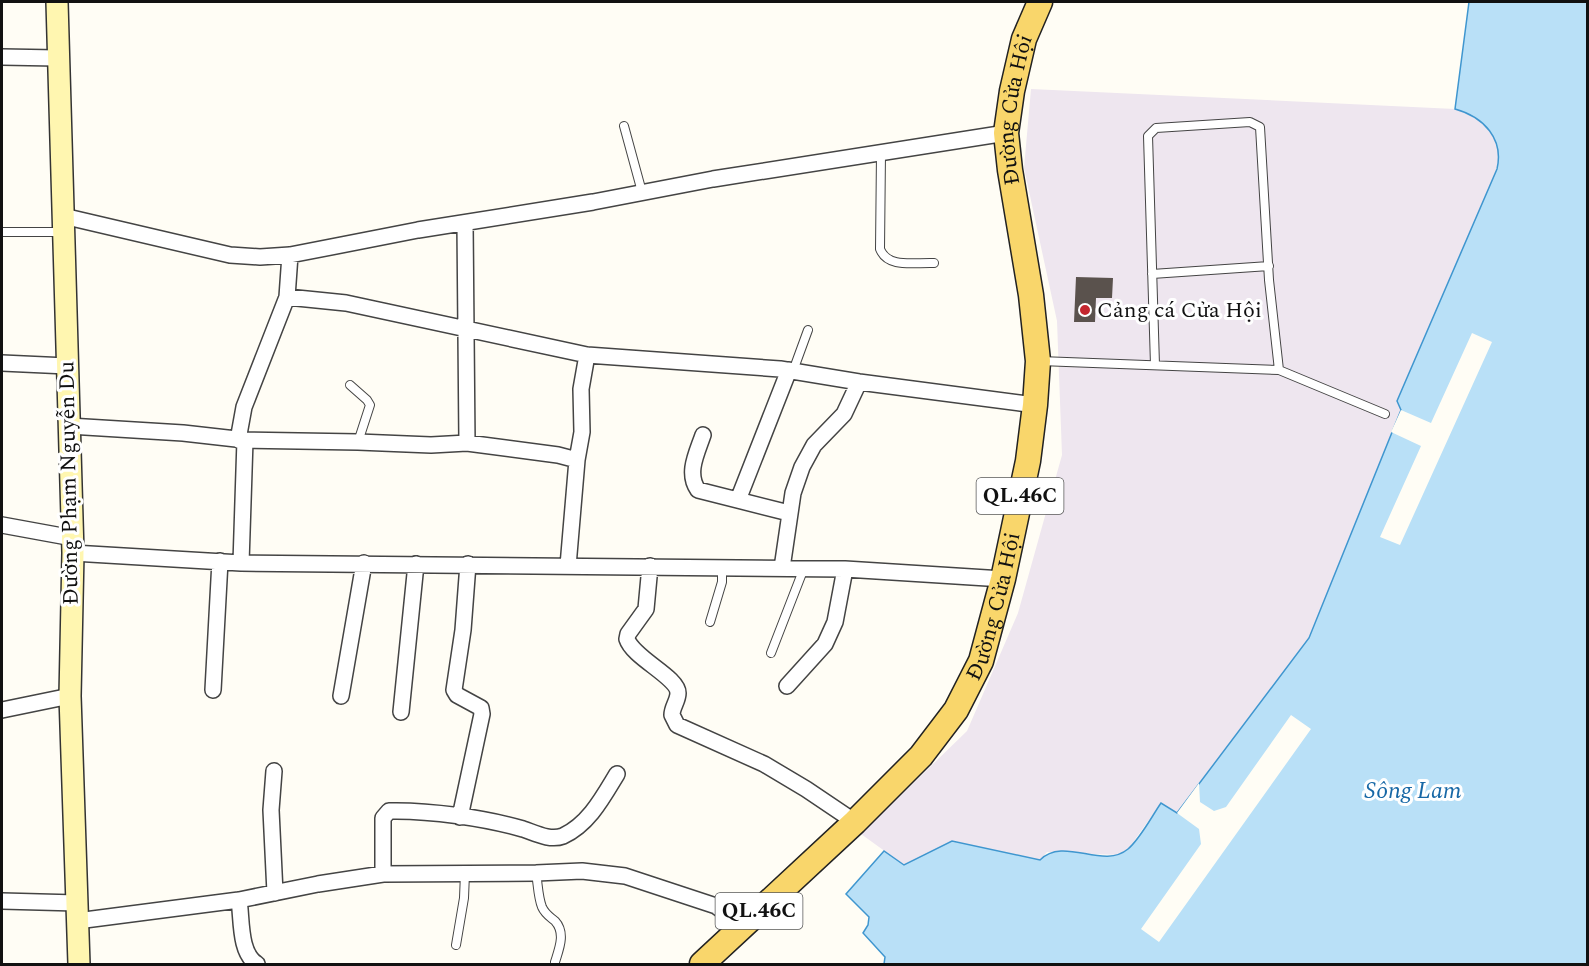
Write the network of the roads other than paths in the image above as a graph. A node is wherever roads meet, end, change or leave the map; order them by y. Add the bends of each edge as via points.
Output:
1 (57, 2) edge
2 (1037, 3) edge
3 (2, 57) edge
4 (57, 58) junction
5 (1008, 122) junction
6 (624, 126) dead end
7 (881, 153) junction
8 (642, 192) junction
9 (465, 223) junction
10 (63, 224) junction
11 (2, 232) edge
12 (290, 255) junction
13 (934, 263) dead end
14 (1269, 266) junction
15 (1152, 274) junction
16 (287, 297) junction
17 (466, 328) junction
18 (808, 330) dead end
19 (587, 355) junction
20 (1038, 361) junction
21 (2, 363) edge
22 (1155, 365) junction
23 (67, 366) junction
24 (1279, 370) junction
25 (791, 371) junction
26 (859, 382) junction
27 (350, 386) dead end
28 (1035, 405) junction
29 (1385, 414) dead end
30 (69, 426) junction
31 (703, 435) dead end
32 (241, 440) junction
33 (358, 441) junction
34 (467, 443) junction
35 (577, 460) junction
36 (738, 500) junction
37 (789, 513) junction
38 (2, 525) edge
39 (73, 545) junction
40 (220, 561) junction
41 (241, 562) junction
42 (363, 564) junction
43 (416, 564) junction
44 (468, 564) junction
45 (568, 566) junction
46 (650, 566) junction
47 (722, 567) junction
48 (782, 568) junction
49 (804, 568) junction
50 (845, 568) junction
51 (1003, 579) junction
52 (710, 622) dead end
53 (771, 653) dead end
54 (787, 686) dead end
55 (213, 690) dead end
56 (70, 696) junction
57 (341, 696) dead end
58 (2, 710) edge
59 (401, 712) dead end
60 (274, 771) dead end
61 (617, 774) dead end
62 (460, 817) junction
63 (850, 826) junction
64 (465, 873) junction
65 (536, 873) junction
66 (383, 874) junction
67 (275, 893) junction
68 (239, 900) junction
69 (2, 901) edge
70 (77, 912) junction
71 (743, 926) junction
72 (456, 945) dead end
73 (555, 962) dead end
74 (79, 964) edge
75 (257, 964) edge
76 (702, 964) edge

1 - 4 main road, Đường Phạm Nguyễn Du
2 - 5 main road, Đường Cửa Hội / QL.46C via 1024,39
3 - 4 street
4 - 10 main road, Đường Phạm Nguyễn Du
5 - 7 street
5 - 20 main road, Đường Cửa Hội / QL.46C via 1010,170
6 - 8 lane
7 - 8 street
7 - 13 lane via 883,256 896,262
8 - 9 street
9 - 12 street
9 - 17 street
10 - 11 lane
10 - 12 street via 230,255
10 - 23 main road, Đường Phạm Nguyễn Du
12 - 16 street
14 - 15 lane
14 - 15 lane via 1260,127 1250,122 1156,128 1148,136
14 - 24 lane
15 - 22 lane
16 - 17 street via 346,303
16 - 32 street via 244,407
17 - 19 street
17 - 34 street
18 - 25 lane
19 - 25 street
19 - 35 street
20 - 22 lane
20 - 28 main road, Đường Cửa Hội / QL.46C
21 - 23 street
22 - 24 lane
23 - 30 main road, Đường Phạm Nguyễn Du
24 - 29 lane
25 - 26 street
25 - 36 street
26 - 28 street
26 - 37 street via 844,414 814,445 802,467
27 - 33 lane via 370,405
28 - 51 main road, Đường Cửa Hội / QL.46C via 1028,461
30 - 32 street
30 - 39 main road, Đường Phạm Nguyễn Du
31 - 36 street via 691,472 693,482 698,490
32 - 33 street
32 - 41 street
33 - 34 street
34 - 35 street
35 - 45 street
36 - 37 street
37 - 48 street
38 - 39 street
39 - 40 street
39 - 56 main road, Đường Phạm Nguyễn Du
40 - 41 street
40 - 55 street
41 - 42 street
42 - 43 street
42 - 57 street
43 - 44 street
43 - 59 street
44 - 45 street
44 - 62 street via 454,690 481,708 482,714
45 - 46 street
46 - 47 street
46 - 63 street via 646,609 627,639 632,649 675,685 678,695 672,716 677,725 764,764 806,789
47 - 48 street
47 - 52 lane via 722,582
48 - 49 street
49 - 50 street
49 - 53 lane
50 - 51 street
50 - 54 street via 835,622 825,644
51 - 63 main road, Đường Cửa Hội / QL.46C via 981,661 956,711 921,756
56 - 58 street
56 - 70 main road, Đường Phạm Nguyễn Du
60 - 67 street via 271,810
61 - 62 street via 587,819 561,837
62 - 66 street via 389,810 383,818
63 - 71 main road, Đường Cửa Hội / QL.46C
64 - 65 street
64 - 66 street
64 - 72 lane
65 - 71 street via 626,876 716,906
65 - 73 lane via 540,904 557,923 561,934
66 - 67 street
67 - 68 street
68 - 70 street
68 - 75 street via 246,952
69 - 70 street
70 - 74 main road, Đường Phạm Nguyễn Du
71 - 76 main road, Đường Cửa Hội / QL.46C

